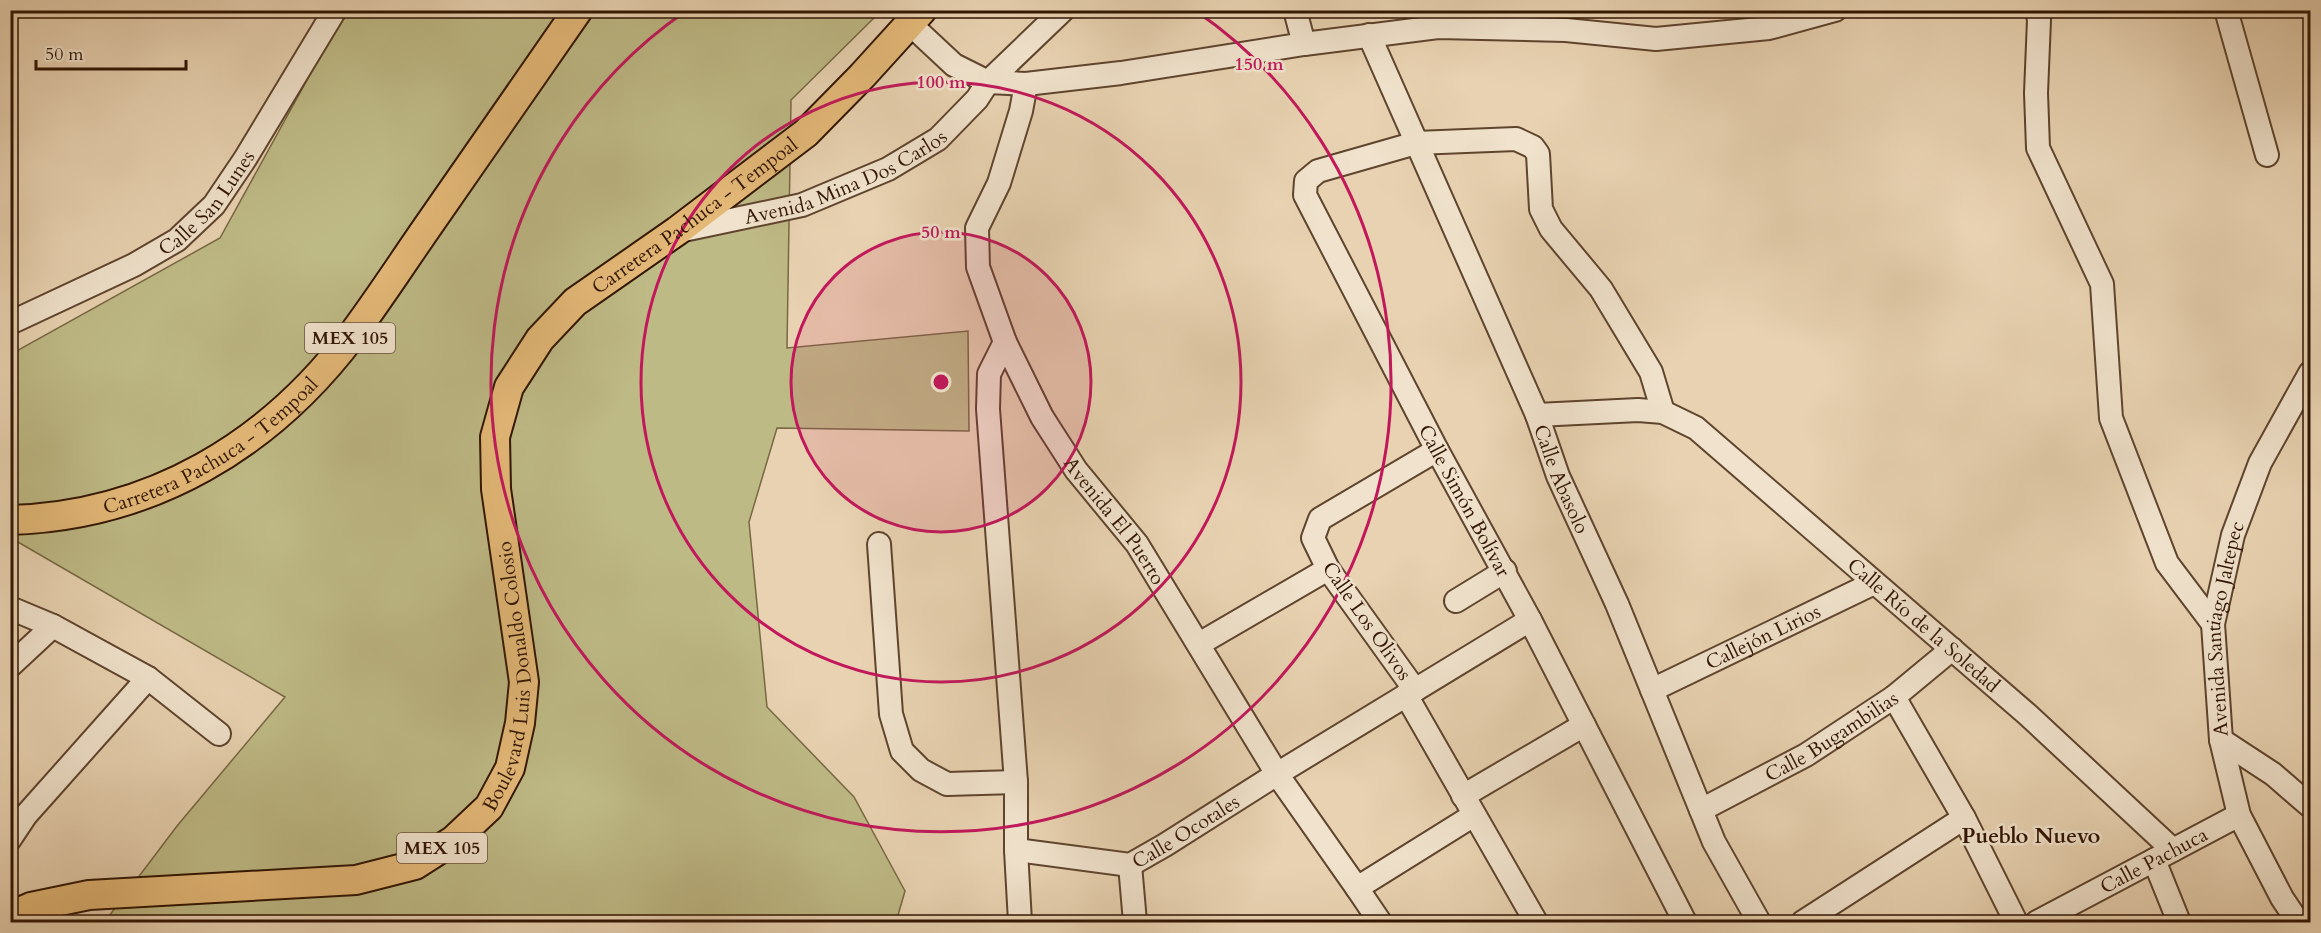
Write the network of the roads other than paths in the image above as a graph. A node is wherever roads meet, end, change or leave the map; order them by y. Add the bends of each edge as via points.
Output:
1 (335, 10) edge
2 (578, 10) edge
3 (1064, 10) edge
4 (1295, 10) edge
5 (1835, 10) edge
6 (2037, 10) edge
7 (2226, 10) edge
8 (916, 17) edge
9 (1768, 19) edge
10 (1369, 35) junction
11 (1304, 44) junction
12 (988, 82) junction
13 (1026, 84) junction
14 (1416, 143) junction
15 (2267, 155) dead end
16 (678, 231) junction
17 (10, 323) edge
18 (1005, 342) junction
19 (2310, 373) edge
20 (1663, 412) junction
21 (1537, 415) junction
22 (495, 437) joint
23 (1437, 450) junction
24 (10, 520) edge
25 (879, 544) dead end
26 (1328, 569) junction
27 (1505, 571) junction
28 (1874, 583) junction
29 (1456, 601) dead end
30 (10, 608) edge
31 (1530, 620) junction
32 (2213, 624) junction
33 (53, 626) junction
34 (1199, 644) junction
35 (1952, 649) junction
36 (10, 666) edge
37 (148, 678) junction
38 (1652, 690) junction
39 (1411, 692) junction
40 (1894, 697) junction
41 (1584, 725) junction
42 (219, 734) dead end
43 (2221, 740) junction
44 (1277, 774) junction
45 (1017, 782) junction
46 (1468, 806) junction
47 (2310, 806) edge
48 (1701, 810) junction
49 (2239, 815) junction
50 (1964, 818) junction
51 (10, 839) edge
52 (1016, 850) junction
53 (2164, 855) junction
54 (1130, 865) junction
55 (1358, 888) junction
56 (10, 916) edge
57 (1020, 922) edge
58 (1135, 922) edge
59 (1380, 922) edge
60 (1536, 922) edge
61 (1685, 922) edge
62 (1759, 922) edge
63 (1803, 922) edge
64 (2016, 922) edge
65 (2037, 922) edge
66 (2179, 922) edge
67 (2298, 922) edge

1 - 17 street, Calle San Lunes via 214,205 177,240 134,265
2 - 24 main road, Carretera Pachuca - Tempoal / MEX 105 via 352,336 303,391 261,430 204,468 149,494 96,511
3 - 12 street, Avenida Mina Dos Carlos
4 - 11 street
5 - 9 street
6 - 32 street via 2038,148 2102,284 2111,418 2167,563
7 - 15 street
8 - 12 street via 954,65
8 - 16 main road, Carretera Pachuca - Tempoal / MEX 105 via 806,133
9 - 10 street via 1656,39 1566,30 1438,27
10 - 11 street
10 - 14 street, Calle Abasolo
11 - 13 street
12 - 13 street
12 - 16 street, Avenida Mina Dos Carlos via 938,139 888,169 802,205
13 - 18 street, Avenida El Puerto via 999,183 977,228 978,267
14 - 20 street, Calle Simón Bolívar via 1516,139 1533,147 1538,154 1541,209 1551,229 1607,298 1650,372
14 - 21 street, Calle Abasolo
14 - 23 street, Calle Simón Bolívar via 1318,171 1306,181 1305,195
16 - 22 main road, Carretera Pachuca - Tempoal / MEX 105 via 575,302 540,339 509,387
18 - 34 street, Avenida El Puerto via 1042,417 1076,470 1137,544
18 - 45 street via 989,374 988,409
19 - 32 street, Avenida Santiago Jaltepec via 2260,463 2233,535
20 - 21 street
20 - 28 street, Calle Río de la Soledad via 1696,428
21 - 38 street, Calle Abasolo via 1558,476
22 - 56 main road, Boulevard Luis Donaldo Colosio / MEX 105 via 496,489 524,682 510,768 489,807 454,840 415,865 356,880 89,895 31,907
23 - 26 street, Calle Los Olivos via 1320,519 1313,538
23 - 27 street, Calle Simón Bolívar
25 - 45 street via 891,714 902,751 921,770 947,784
26 - 34 street
26 - 39 street, Calle Los Olivos
27 - 29 street
27 - 31 street, Calle Simón Bolívar
28 - 35 street, Calle Río de la Soledad
28 - 38 street, Callejón Lirios
30 - 33 street
31 - 39 street
31 - 41 street, Calle Simón Bolívar
32 - 43 street, Avenida Santiago Jaltepec
33 - 36 street
33 - 37 street
34 - 44 street, Avenida El Puerto
35 - 40 street, Calle Bugambilias
35 - 53 street, Calle Río de la Soledad via 2028,715
37 - 42 street
37 - 51 street via 26,815
38 - 48 street, Calle Abasolo
39 - 44 street
39 - 46 street
40 - 48 street, Calle Bugambilias via 1806,755
40 - 50 street
41 - 46 street
41 - 61 street, Calle Simón Bolívar
43 - 47 street via 2273,774
43 - 49 street, Avenida Santiago Jaltepec
44 - 54 street, Calle Ocotales
44 - 55 street, Avenida El Puerto
45 - 52 street
46 - 55 street
46 - 60 street
48 - 62 street, Calle Abasolo via 1714,842
49 - 53 street, Calle Pachuca
49 - 67 street, Avenida Santiago Jaltepec
50 - 63 street
50 - 64 street
52 - 54 street, Calle Ocotales
52 - 57 street
53 - 65 street, Calle Pachuca
53 - 66 street
54 - 58 street
55 - 59 street, Avenida El Puerto

